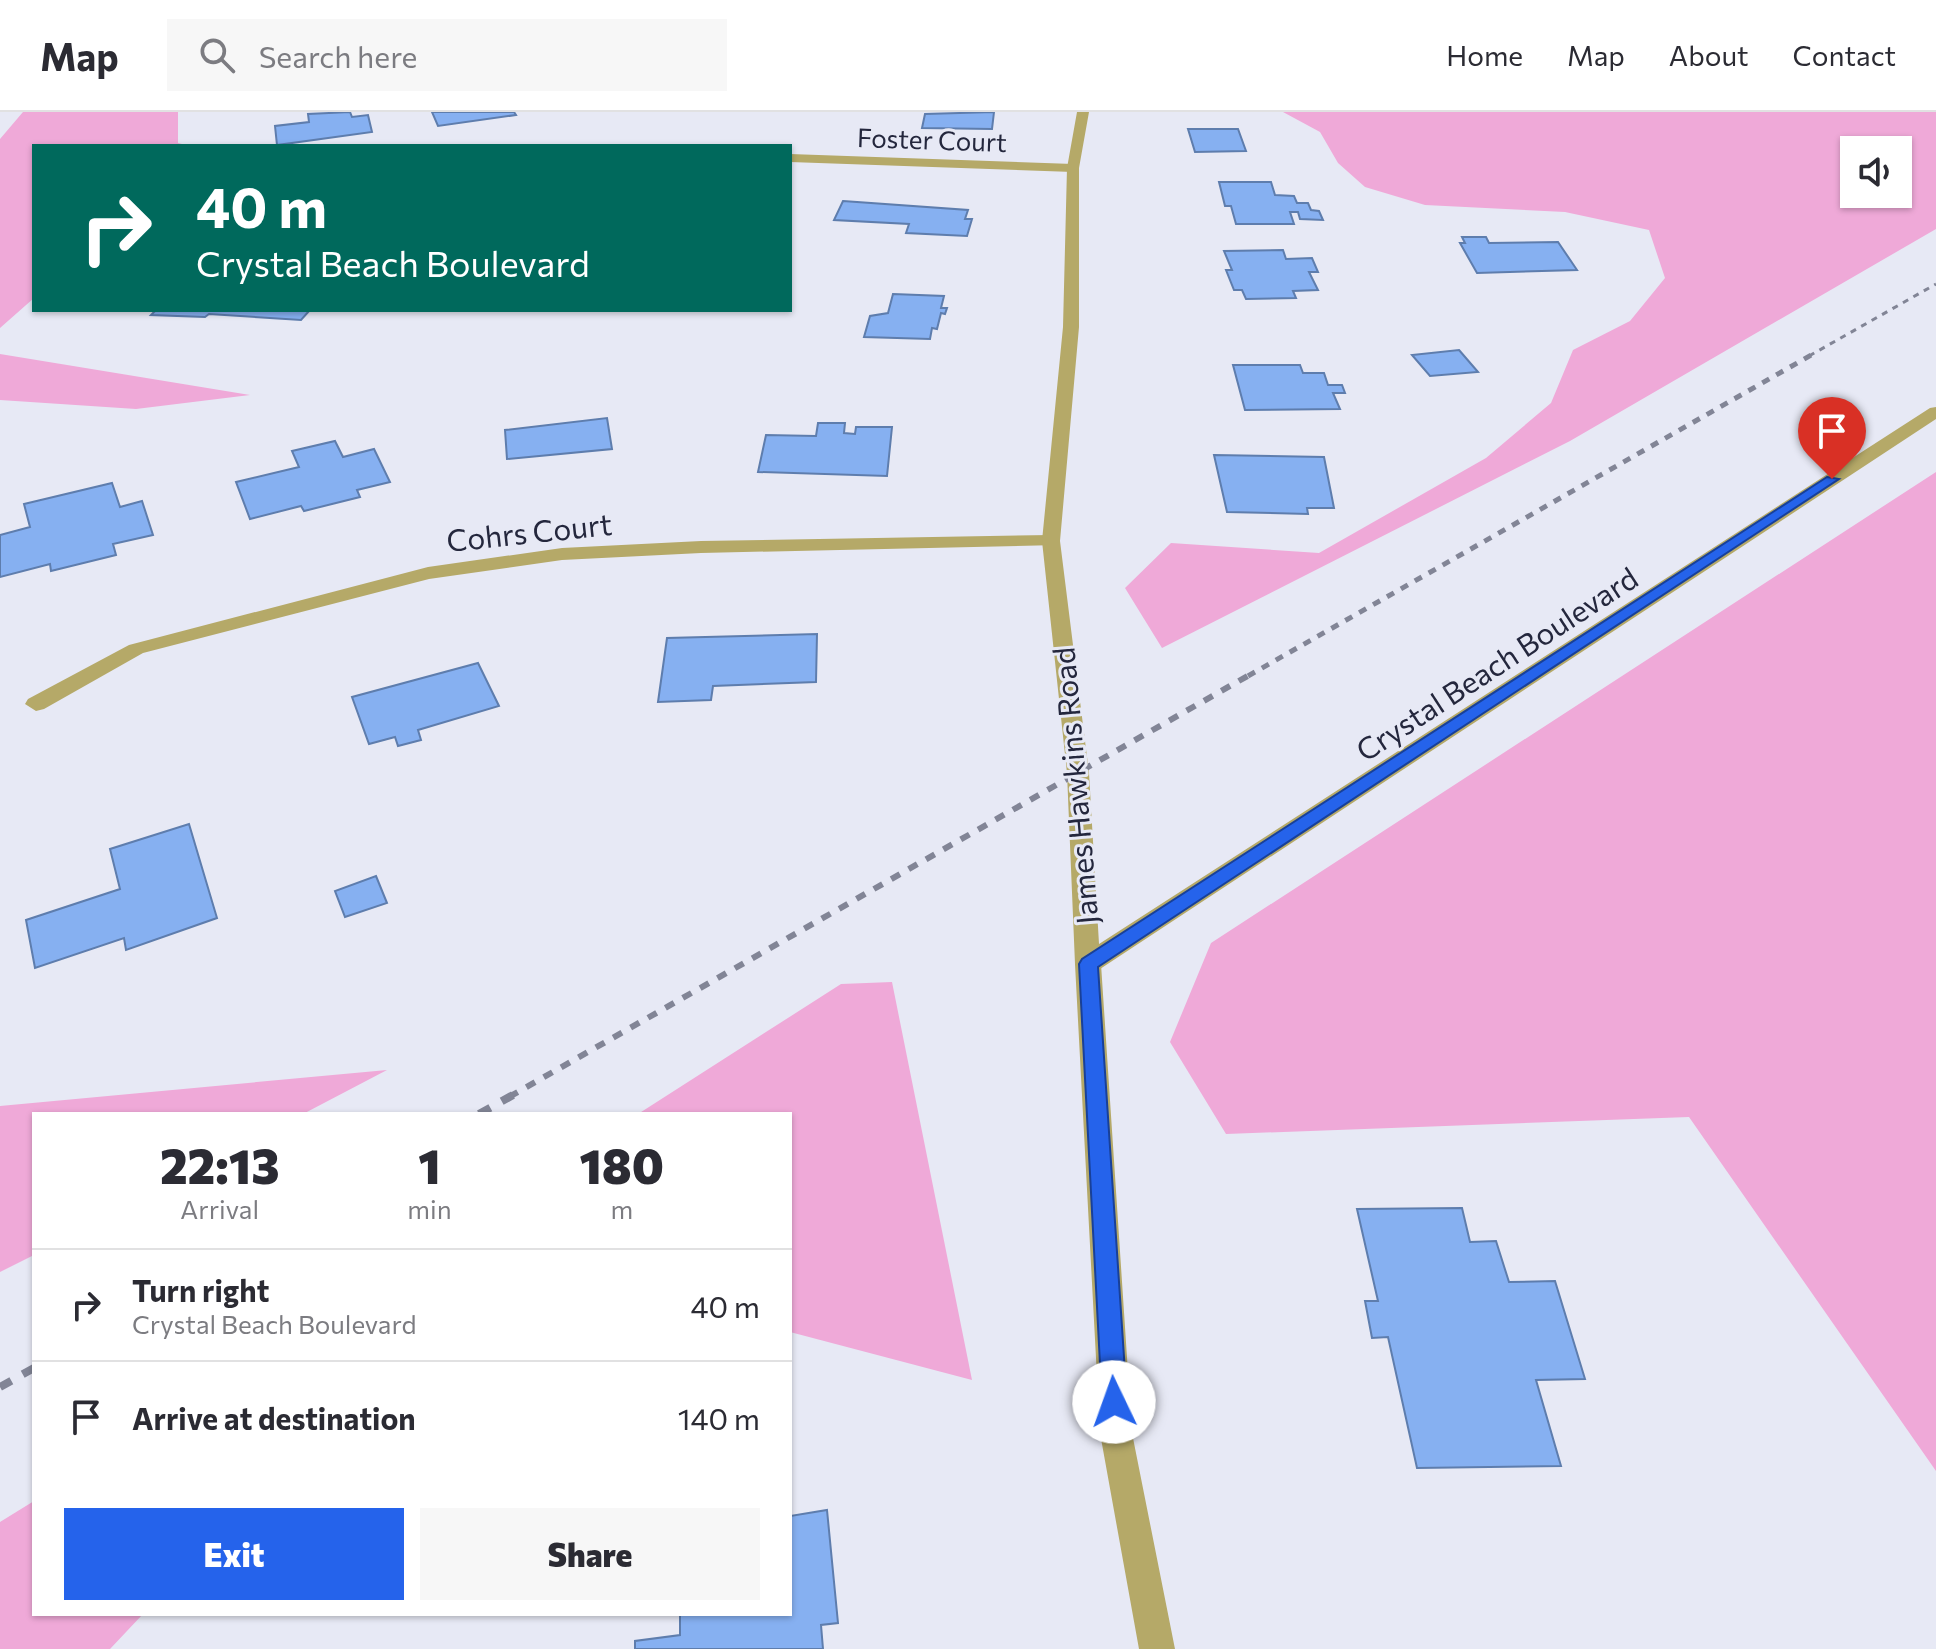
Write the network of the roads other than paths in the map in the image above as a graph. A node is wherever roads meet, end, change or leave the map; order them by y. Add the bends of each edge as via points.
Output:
1 (1083, 112) edge
2 (792, 158) edge
3 (1073, 168) junction
4 (1936, 412) edge
5 (1051, 541) junction
6 (36, 704) dead end
7 (1088, 964) junction
8 (1157, 1649) edge

1 - 3 street, James Hawkins Road
2 - 3 street, Foster Court
3 - 5 street, James Hawkins Road via 1071,327
4 - 7 street, Crystal Beach Boulevard
5 - 6 street, Cohrs Court via 577,553 428,573 136,649
5 - 7 street, James Hawkins Road via 1078,773
7 - 8 street, James Hawkins Road via 1116,1433

